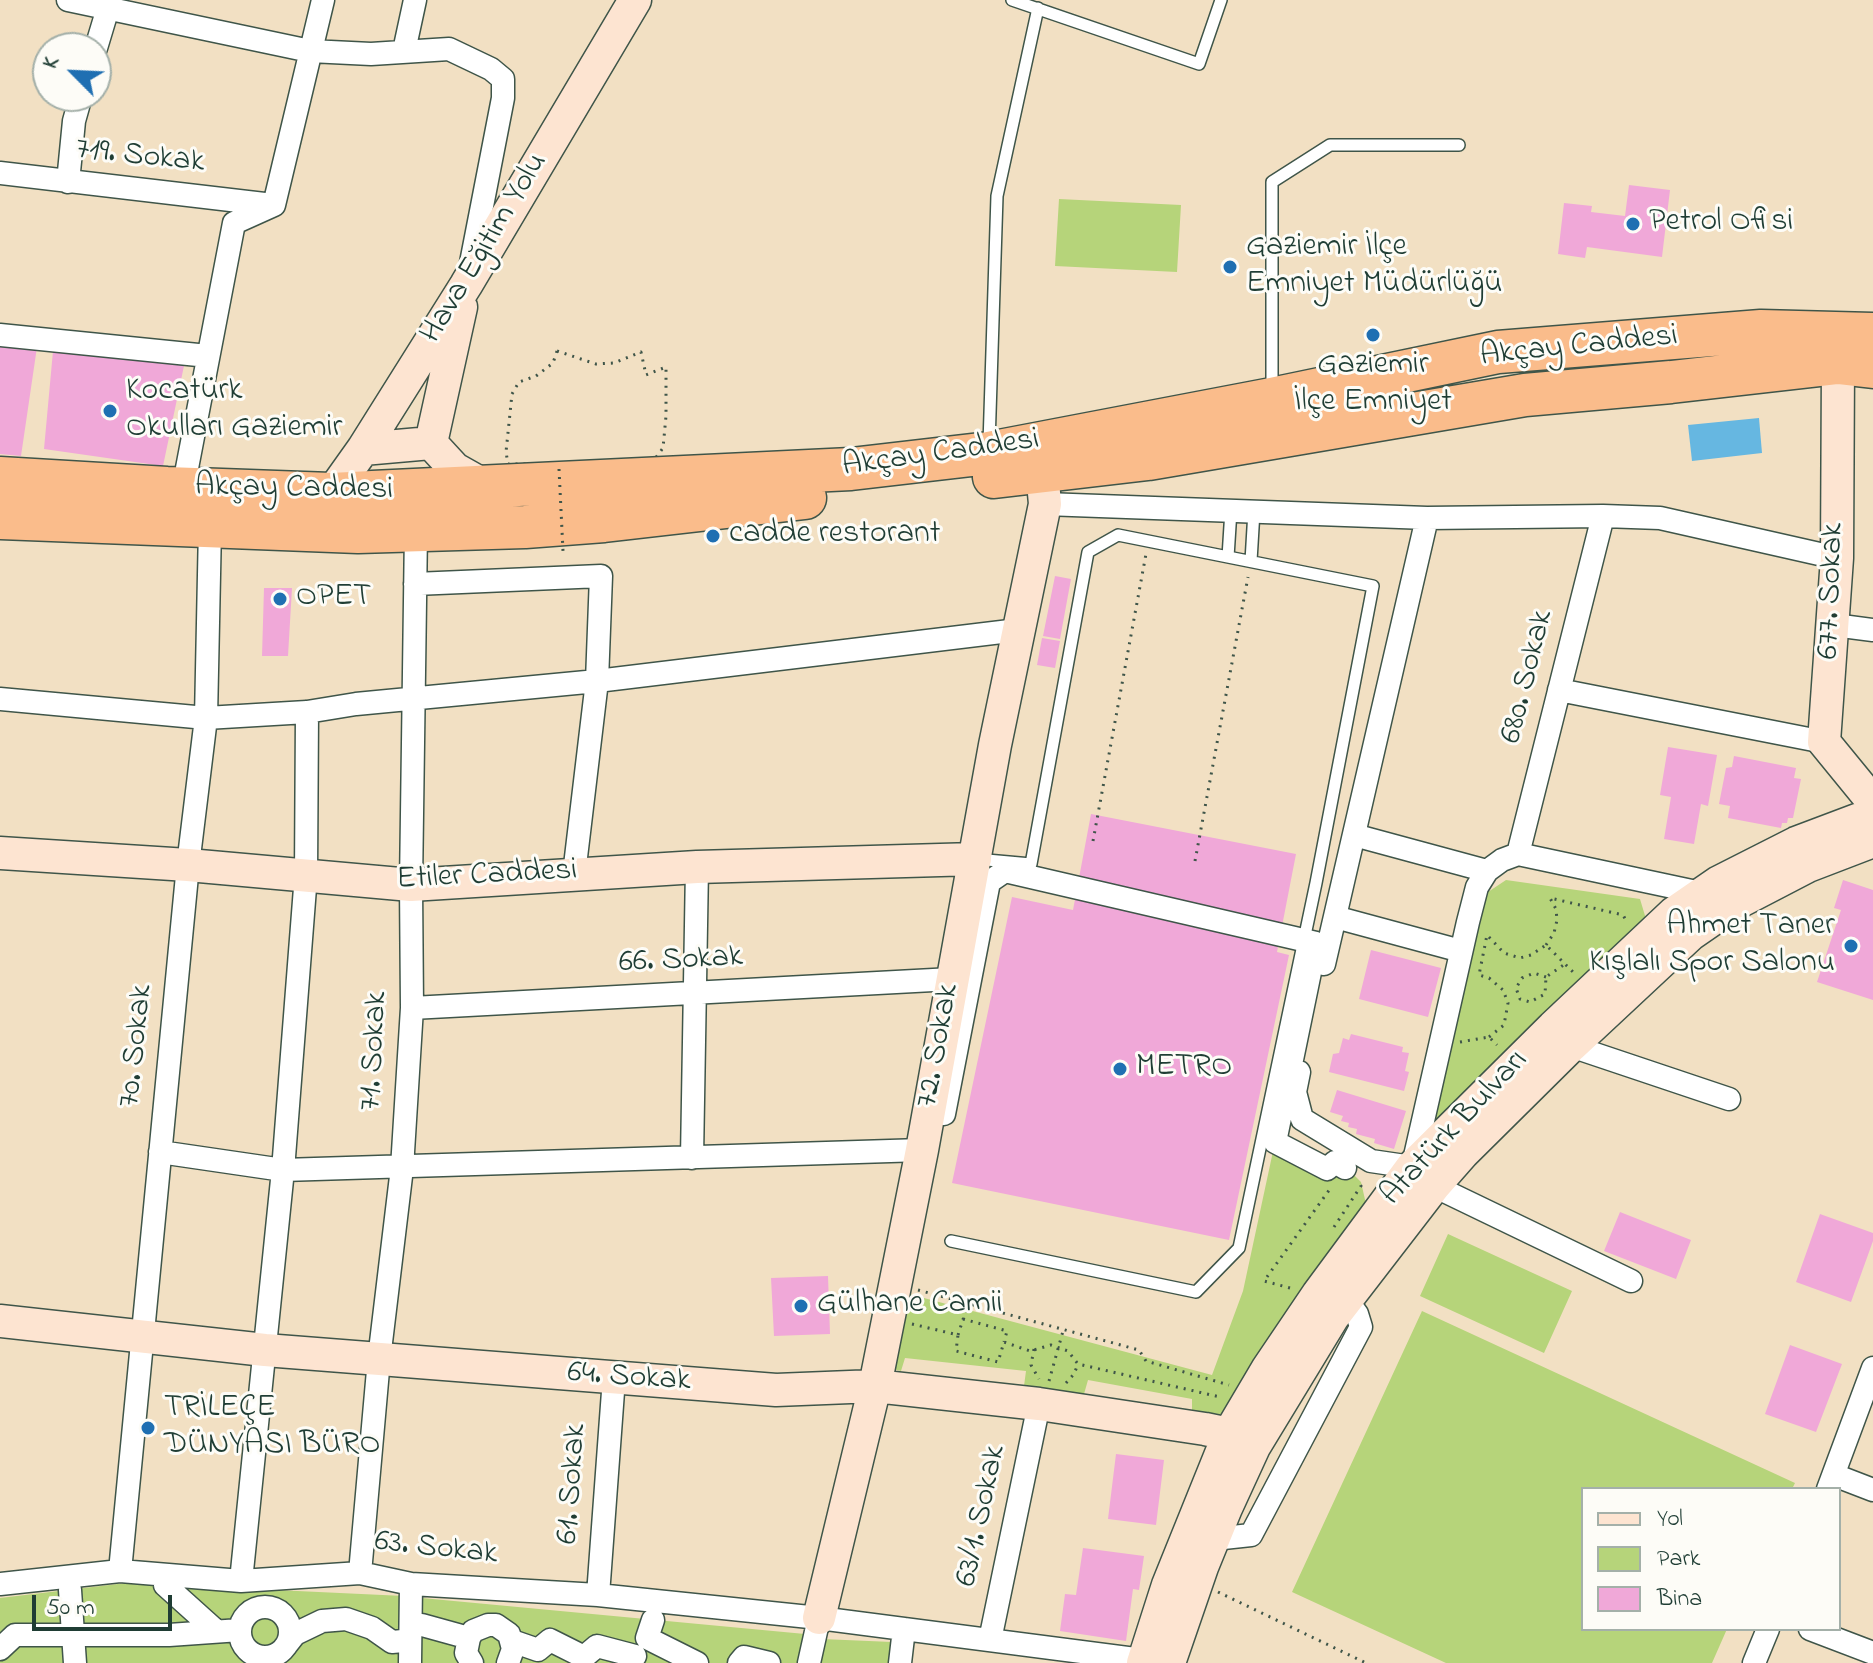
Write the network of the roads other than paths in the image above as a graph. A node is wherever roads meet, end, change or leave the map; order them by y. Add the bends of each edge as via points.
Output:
1 (68, 0) edge
2 (323, 0) edge
3 (415, 0) edge
4 (635, 0) edge
5 (1012, 0) edge
6 (1221, 0) edge
7 (108, 8) junction
8 (1038, 8) junction
9 (101, 32) edge
10 (310, 51) junction
11 (404, 51) junction
12 (77, 112) edge
13 (1459, 145) dead end
14 (0, 173) edge
15 (68, 182) junction
16 (274, 205) junction
17 (466, 285) junction
18 (1873, 334) edge
19 (0, 335) edge
20 (208, 356) junction
21 (1855, 365) edge
22 (1272, 399) junction
23 (431, 443) junction
24 (363, 449) junction
25 (989, 453) junction
26 (487, 487) junction
27 (1043, 488) junction
28 (183, 489) junction
29 (331, 494) junction
30 (1231, 510) junction
31 (1254, 511) junction
32 (1, 514) edge
33 (1603, 516) junction
34 (1427, 518) junction
35 (210, 527) junction
36 (416, 530) junction
37 (1228, 557) junction
38 (1837, 558) junction
39 (1251, 561) junction
40 (415, 584) junction
41 (1834, 625) junction
42 (1018, 630) junction
43 (1873, 630) edge
44 (597, 681) junction
45 (1559, 690) junction
46 (0, 699) edge
47 (414, 700) junction
48 (307, 712) junction
49 (206, 718) junction
50 (1824, 742) junction
51 (1873, 802) edge
52 (1873, 814) edge
53 (1354, 835) junction
54 (1873, 841) edge
55 (0, 853) edge
56 (1518, 854) junction
57 (975, 859) junction
58 (188, 865) junction
59 (697, 867) junction
60 (1487, 871) junction
61 (574, 874) junction
62 (306, 875) junction
63 (411, 885) junction
64 (1701, 893) junction
65 (1335, 917) junction
66 (1304, 940) junction
67 (1461, 951) junction
68 (952, 979) junction
69 (694, 994) junction
70 (412, 1008) junction
71 (1571, 1046) junction
72 (1729, 1099) dead end
73 (922, 1150) junction
74 (160, 1152) junction
75 (692, 1158) junction
76 (402, 1168) junction
77 (1345, 1168) road end
78 (283, 1170) junction
79 (1423, 1176) junction
80 (951, 1241) dead end
81 (1631, 1281) dead end
82 (910, 1288) road end
83 (1346, 1299) junction
84 (0, 1321) edge
85 (142, 1337) junction
86 (265, 1350) junction
87 (379, 1359) junction
88 (1873, 1368) edge
89 (614, 1378) junction
90 (875, 1386) junction
91 (1044, 1393) junction
92 (1241, 1441) junction
93 (1831, 1482) edge
94 (1873, 1490) edge
95 (1214, 1539) junction
96 (120, 1571) junction
97 (360, 1573) junction
98 (241, 1581) junction
99 (0, 1584) edge
100 (411, 1584) junction
101 (165, 1585) dead end
102 (70, 1590) dead end
103 (598, 1595) junction
104 (819, 1618) junction
105 (422, 1625) dead end
106 (904, 1629) junction
107 (215, 1630) junction
108 (240, 1630) junction
109 (1767, 1631) edge
110 (1815, 1631) edge
111 (74, 1635) junction
112 (469, 1638) junction
113 (990, 1640) junction
114 (403, 1641) dead end
115 (288, 1642) junction
116 (641, 1644) edge
117 (0, 1649) edge
118 (510, 1652) edge
119 (1873, 1653) edge
120 (1152, 1662) edge
121 (75, 1663) edge
122 (276, 1663) edge
123 (410, 1663) edge
124 (472, 1663) edge
125 (697, 1663) edge
126 (739, 1663) edge
127 (769, 1663) edge
128 (809, 1663) edge
129 (900, 1663) edge
130 (1754, 1663) edge

1 - 7 street
2 - 10 street
3 - 11 street
4 - 17 street, Hava Eğitim Yolu
5 - 8 lane
6 - 8 lane via 1199,64
7 - 9 street
7 - 10 street
8 - 25 lane via 997,196
10 - 11 street
10 - 16 street
11 - 17 street via 449,49 503,79
12 - 15 street
13 - 22 lane via 1330,145 1272,182
14 - 15 street, 719. Sokak
15 - 16 street, 719. Sokak
16 - 20 street via 234,223
17 - 23 street
17 - 24 street, Hava Eğitim Yolu
18 - 22 highway, Akçay Caddesi via 1761,331 1498,352
19 - 20 street
20 - 28 street
21 - 27 highway, Akçay Caddesi via 1525,395 1286,434
21 - 38 street, 677. Sokak
22 - 25 highway, Akçay Caddesi
23 - 24 street
23 - 26 street via 455,469
24 - 29 street, Hava Eğitim Yolu
25 - 26 highway, Akçay Caddesi via 851,469
26 - 29 highway, Akçay Caddesi
27 - 30 street
27 - 36 highway, Akçay Caddesi via 525,527
27 - 42 street, 72. Sokak
28 - 29 highway, Akçay Caddesi
28 - 32 highway, Akçay Caddesi
30 - 31 street
30 - 37 lane
31 - 34 street
31 - 39 lane
32 - 35 highway, Akçay Caddesi
33 - 34 street
33 - 38 street via 1660,518
33 - 45 street, 680. Sokak
34 - 53 street
35 - 36 highway, Akçay Caddesi
35 - 49 street, 70. Sokak
36 - 40 street, 71. Sokak
37 - 39 lane
37 - 57 lane via 1118,535 1088,552 1031,864
38 - 41 street, 677. Sokak
39 - 66 lane via 1373,586
40 - 44 street via 601,576
40 - 47 street, 71. Sokak
41 - 43 street
41 - 50 street, 677. Sokak
42 - 44 street
42 - 57 street, 72. Sokak
44 - 47 street
44 - 61 street
45 - 50 street
45 - 56 street, 680. Sokak
46 - 49 street
47 - 48 street
47 - 63 street, 71. Sokak
48 - 49 street
48 - 62 street
49 - 58 street, 70. Sokak
50 - 51 street
52 - 64 street, Atatürk Bulvarı via 1796,843
53 - 60 street
53 - 65 street
54 - 71 street, Atatürk Bulvarı via 1808,866 1733,905 1691,934
55 - 58 street, Etiler Caddesi
56 - 60 street
56 - 64 street
57 - 59 street, Etiler Caddesi
57 - 68 street, 72. Sokak
58 - 62 street, Etiler Caddesi
58 - 74 street, 70. Sokak
59 - 61 street, Etiler Caddesi
59 - 69 street
60 - 67 street via 1477,887
61 - 63 street, Etiler Caddesi
62 - 63 street, Etiler Caddesi
62 - 78 street
63 - 70 street, 71. Sokak
64 - 79 street, Atatürk Bulvarı via 1553,1027
65 - 67 street
65 - 79 street via 1295,1092 1302,1119 1371,1161
66 - 77 street via 1316,943 1275,1142 1327,1169 1335,1162
66 - 80 lane via 1239,1248 1196,1292
66 - 82 street via 1005,871 989,882
67 - 79 street
68 - 69 street, 66. Sokak
68 - 73 street, 72. Sokak
69 - 70 street, 66. Sokak
69 - 75 street
70 - 76 street, 71. Sokak
71 - 72 street
71 - 79 street, Atatürk Bulvarı
73 - 75 street
73 - 90 street, 72. Sokak
74 - 78 street
74 - 85 street, 70. Sokak
75 - 76 street
76 - 78 street
76 - 87 street, 71. Sokak
78 - 86 street
79 - 81 street
79 - 83 street, Atatürk Bulvarı
79 - 92 street, Atatürk Bulvarı via 1318,1294 1250,1398
83 - 92 street, Atatürk Bulvarı via 1296,1374
83 - 95 street via 1361,1327 1251,1535
84 - 85 street, 64. Sokak
85 - 86 street, 64. Sokak
85 - 96 street, 70. Sokak
86 - 87 street, 64. Sokak
86 - 98 street
87 - 89 street, 64. Sokak
87 - 97 street, 71. Sokak
88 - 93 street
89 - 90 street, 64. Sokak via 776,1390
89 - 103 street, 61. Sokak
90 - 91 street, 64. Sokak
90 - 104 street, 72. Sokak
91 - 92 street, 64. Sokak
91 - 113 street, 63/1. Sokak
92 - 95 street, Atatürk Bulvarı
92 - 120 street, Atatürk Bulvarı via 1168,1585
93 - 94 street
95 - 120 street, Atatürk Bulvarı
96 - 98 street, 63. Sokak
96 - 99 street, 63. Sokak
97 - 98 street, 63. Sokak
97 - 100 street, 63. Sokak
100 - 103 street, 63. Sokak
100 - 123 street
101 - 107 street
102 - 111 street
103 - 104 street, 63. Sokak
104 - 106 street, 63. Sokak
104 - 128 street
105 - 112 street
106 - 113 street, 63. Sokak
106 - 129 street
107 - 108 street
107 - 111 street
108 - 115 street via 242,1644 262,1657 278,1654
108 - 115 street via 249,1613 273,1609 286,1619
109 - 130 street
110 - 119 street
111 - 117 street via 15,1635
111 - 121 street
112 - 118 street via 480,1627 496,1625 509,1634
112 - 124 street via 466,1653
113 - 120 street, 63. Sokak
114 - 115 street via 392,1642 346,1619 322,1621
115 - 122 street
116 - 118 street via 597,1646 584,1657 550,1640 538,1650
116 - 125 street
126 - 127 street via 744,1657

